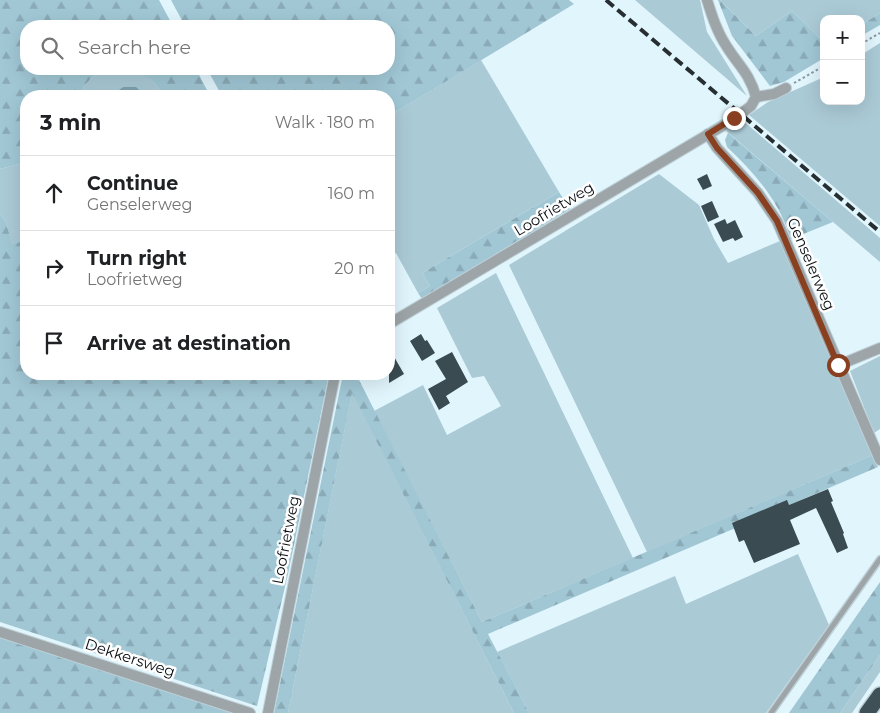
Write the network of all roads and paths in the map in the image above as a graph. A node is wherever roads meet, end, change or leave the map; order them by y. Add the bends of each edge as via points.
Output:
1 (707, 0) edge
2 (880, 32) edge
3 (865, 41) edge
4 (820, 68) edge
5 (786, 88) joint
6 (756, 97) junction
7 (708, 134) junction
8 (395, 320) edge
9 (880, 348) edge
10 (838, 365) junction
11 (333, 380) edge
12 (880, 460) edge
13 (880, 559) edge
14 (0, 632) edge
15 (880, 695) edge
16 (250, 713) edge
17 (268, 713) edge
18 (771, 713) edge
19 (868, 713) edge

1 - 6 street via 718,30 747,74
2 - 3 path
4 - 5 path
5 - 6 street
6 - 7 street, Loofrietweg via 751,106
7 - 8 street, Loofrietweg
7 - 10 street, Genselerweg via 758,193 777,221
9 - 10 street
10 - 12 street, Genselerweg
11 - 17 street, Loofrietweg
13 - 18 lane
14 - 16 street, Dekkersweg
15 - 19 highway

